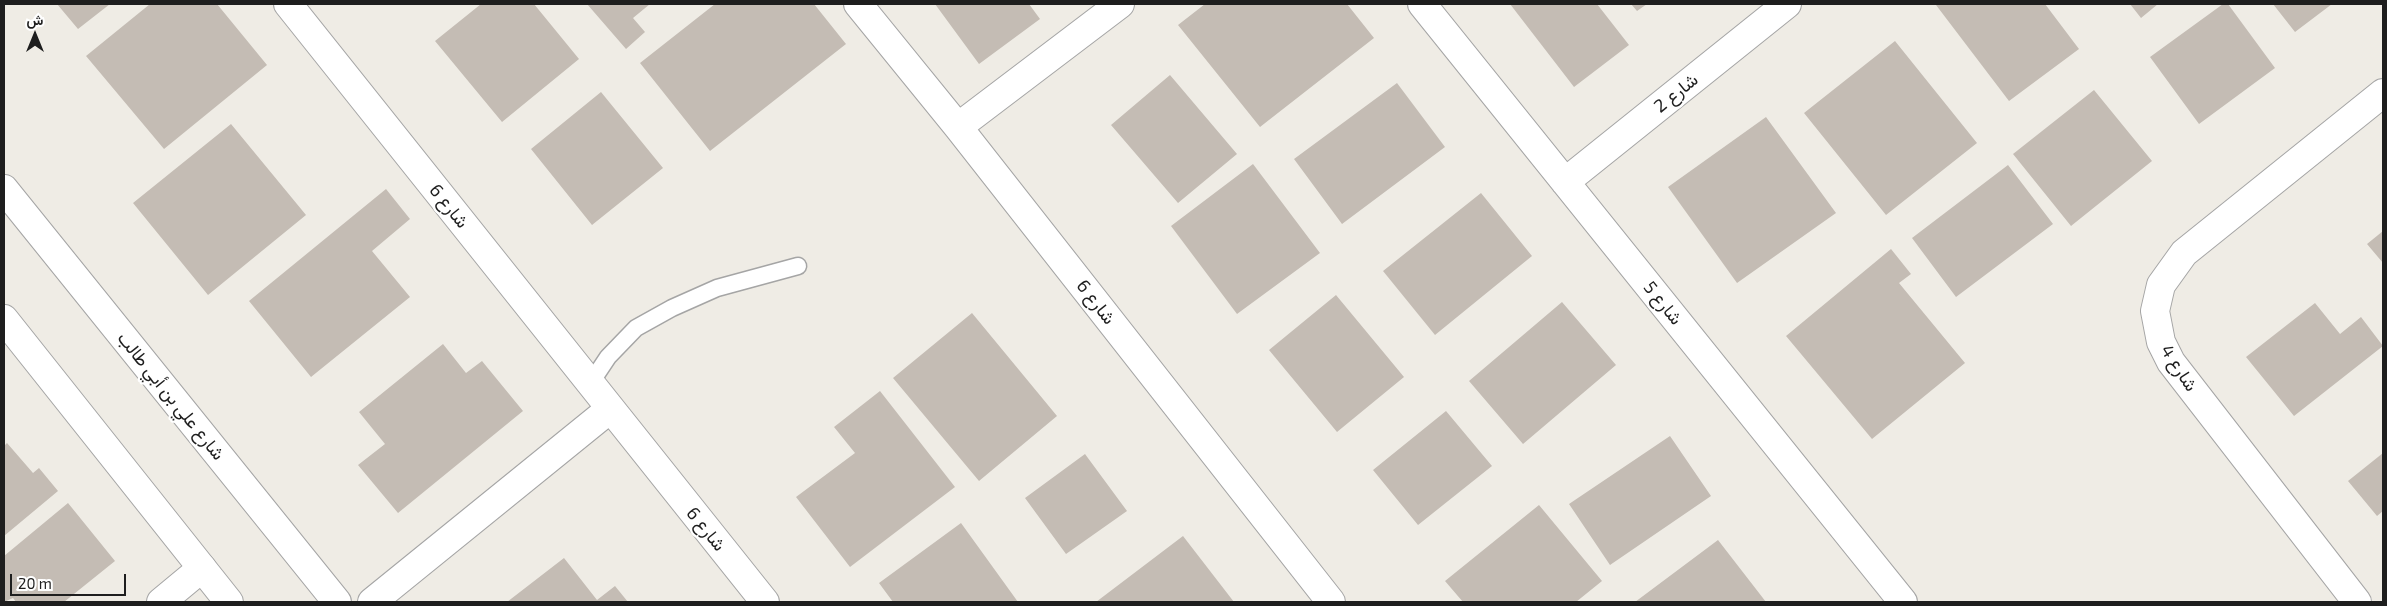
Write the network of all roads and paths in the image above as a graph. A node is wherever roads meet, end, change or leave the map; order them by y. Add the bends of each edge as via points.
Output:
1 (288, 4) edge
2 (858, 4) edge
3 (1120, 4) edge
4 (1422, 4) edge
5 (1787, 4) edge
6 (2383, 93) edge
7 (958, 128) junction
8 (1565, 182) junction
9 (4, 189) edge
10 (798, 266) dead end
11 (4, 319) edge
12 (590, 384) junction
13 (610, 409) junction
14 (202, 568) junction
15 (1895, 599) edge
16 (161, 602) edge
17 (229, 602) edge
18 (337, 602) edge
19 (372, 602) edge
20 (765, 602) edge
21 (1331, 602) edge
22 (2357, 602) edge

1 - 12 street, شارع 6
2 - 7 street, شارع 6
3 - 7 street
4 - 8 street, شارع 5
5 - 8 street, شارع 2
6 - 22 street, شارع 4 via 2184,253 2161,285 2155,311 2161,342 2171,362
7 - 21 street, شارع 6
8 - 15 street, شارع 5
9 - 18 street, شارع علي بن أبي طالب
10 - 12 lane via 717,288 636,328 608,357
11 - 14 street
12 - 13 street, شارع 6
13 - 19 street
13 - 20 street, شارع 6
14 - 16 street
14 - 17 street

